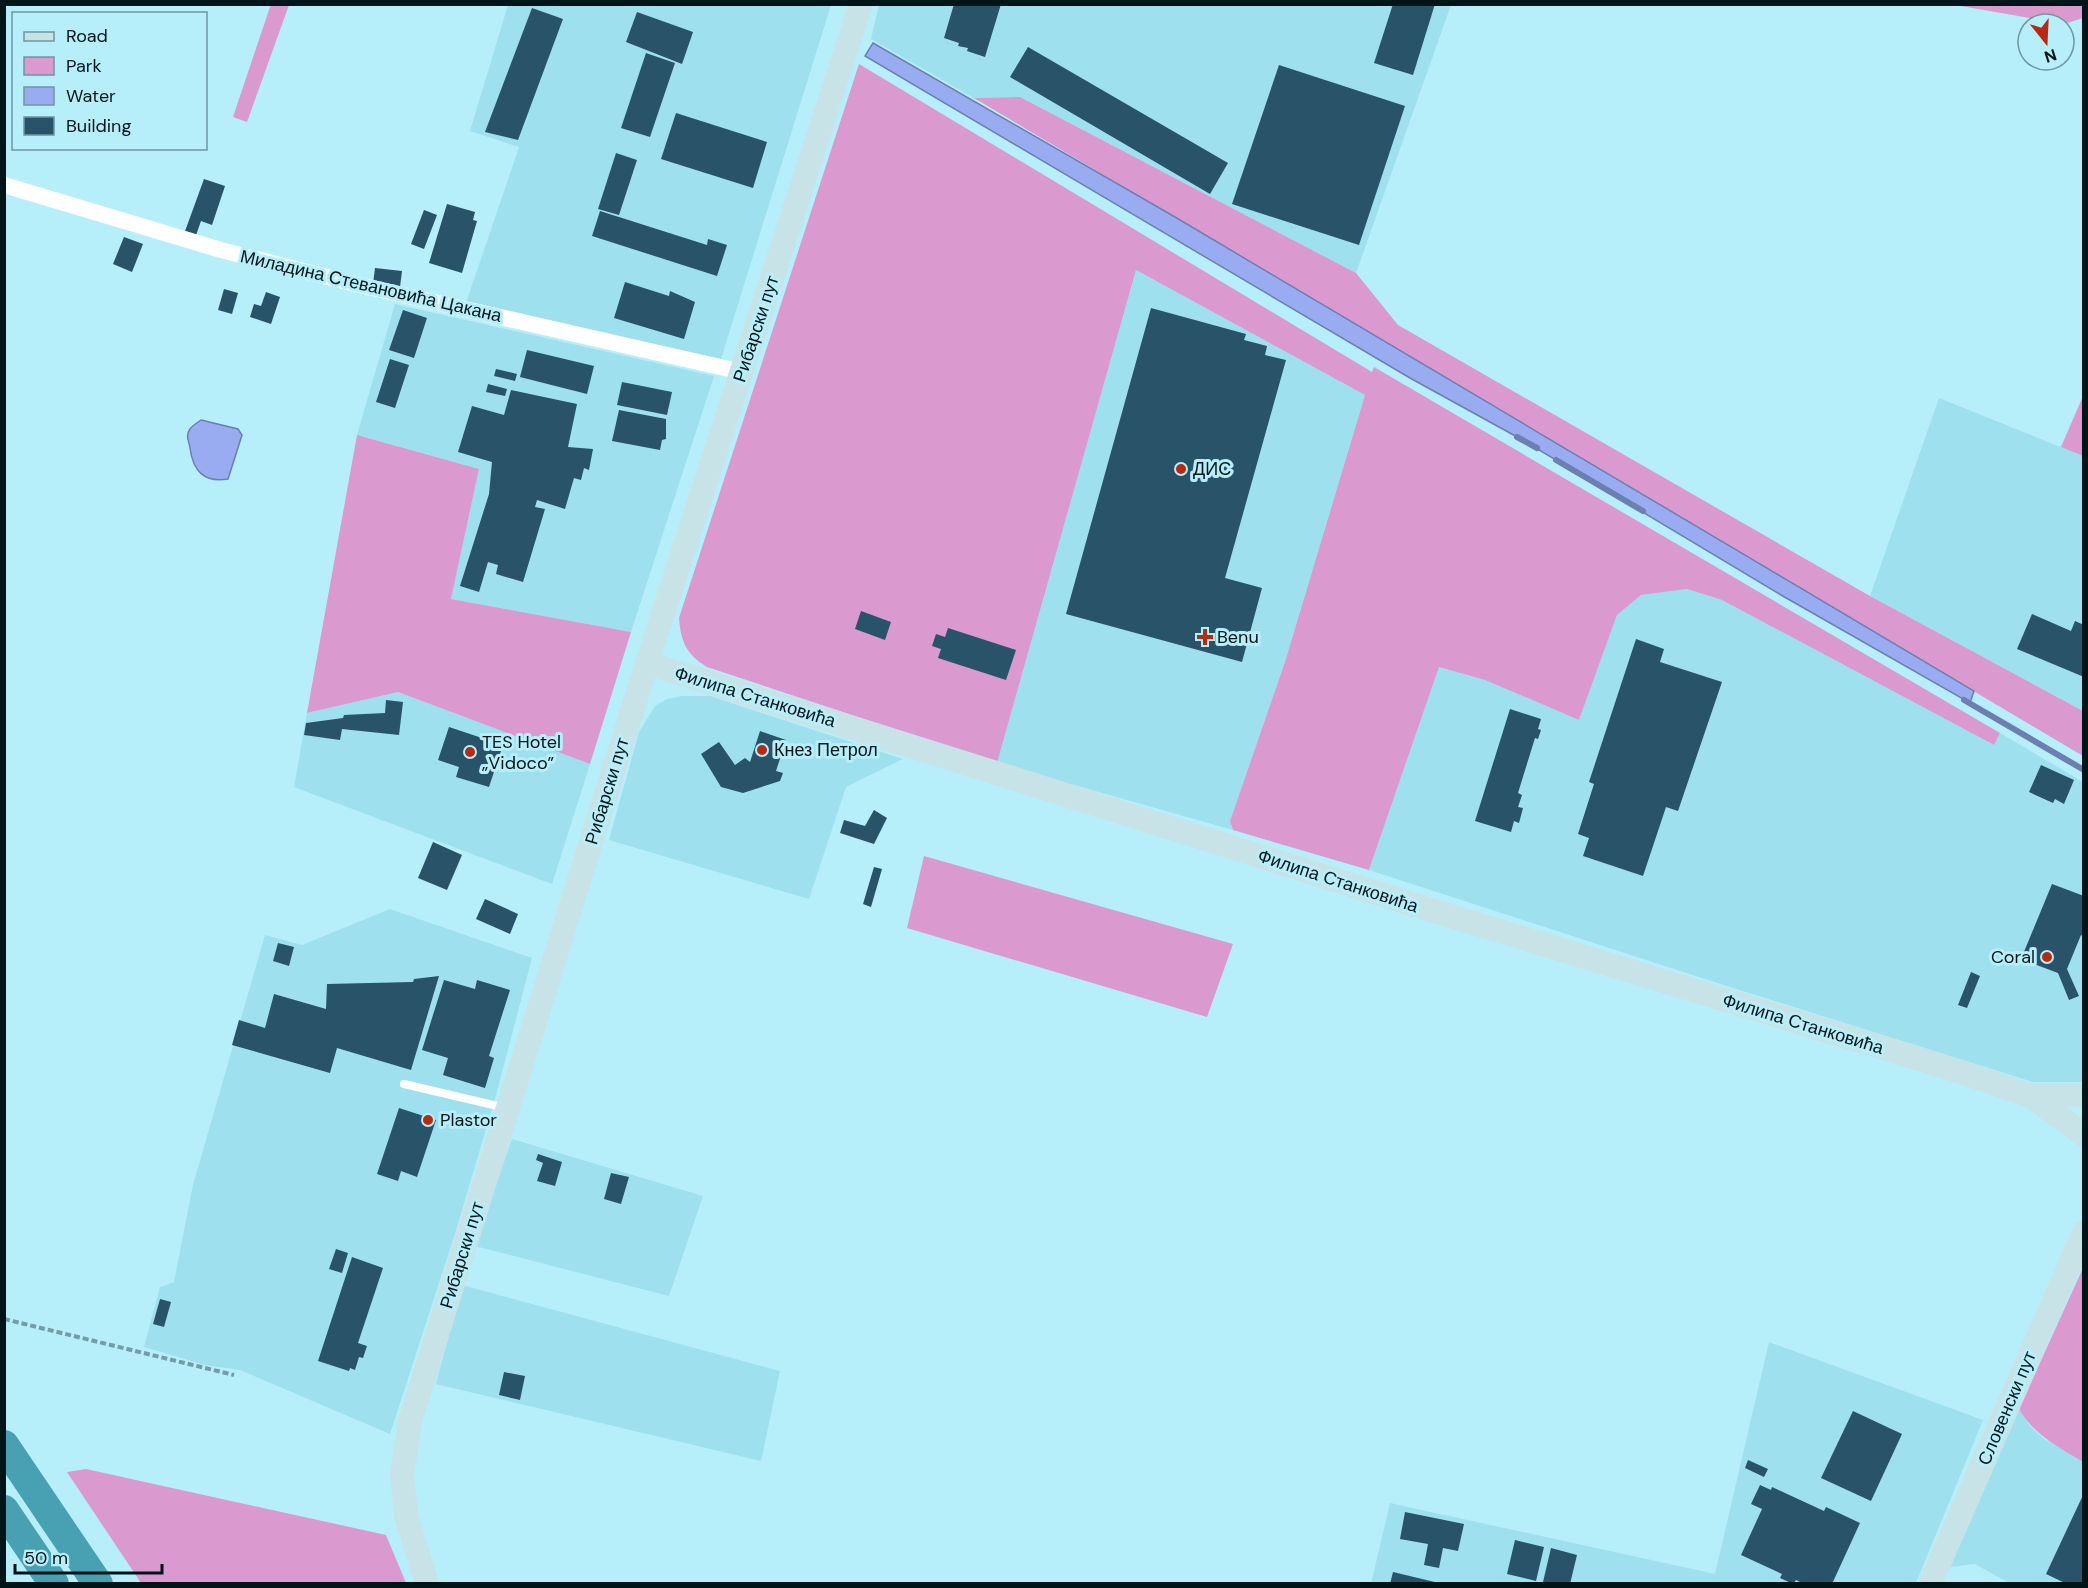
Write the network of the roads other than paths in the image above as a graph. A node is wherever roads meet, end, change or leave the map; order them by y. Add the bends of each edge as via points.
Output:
1 (861, 4) edge
2 (4, 185) edge
3 (742, 372) junction
4 (647, 663) junction
5 (404, 1084) dead end
6 (2084, 1095) edge
7 (2031, 1096) junction
8 (508, 1108) junction
9 (2084, 1135) edge
10 (2084, 1232) edge
11 (4, 1445) edge
12 (4, 1510) edge
13 (54, 1584) edge
14 (98, 1584) edge
15 (427, 1584) edge
16 (1930, 1584) edge

1 - 3 main road, Рибарски пут
2 - 3 street, Миладина Стевановића Цакана via 220,250
3 - 4 main road, Рибарски пут
4 - 7 main road, Филипа Станковића
4 - 8 main road, Рибарски пут
5 - 8 lane
6 - 7 main road, Филипа Станковића
7 - 9 main road, Филипа Станковића
8 - 15 main road, Рибарски пут via 405,1444 402,1474 406,1516
10 - 16 main road, Словенски пут
11 - 14 highway
12 - 13 highway

